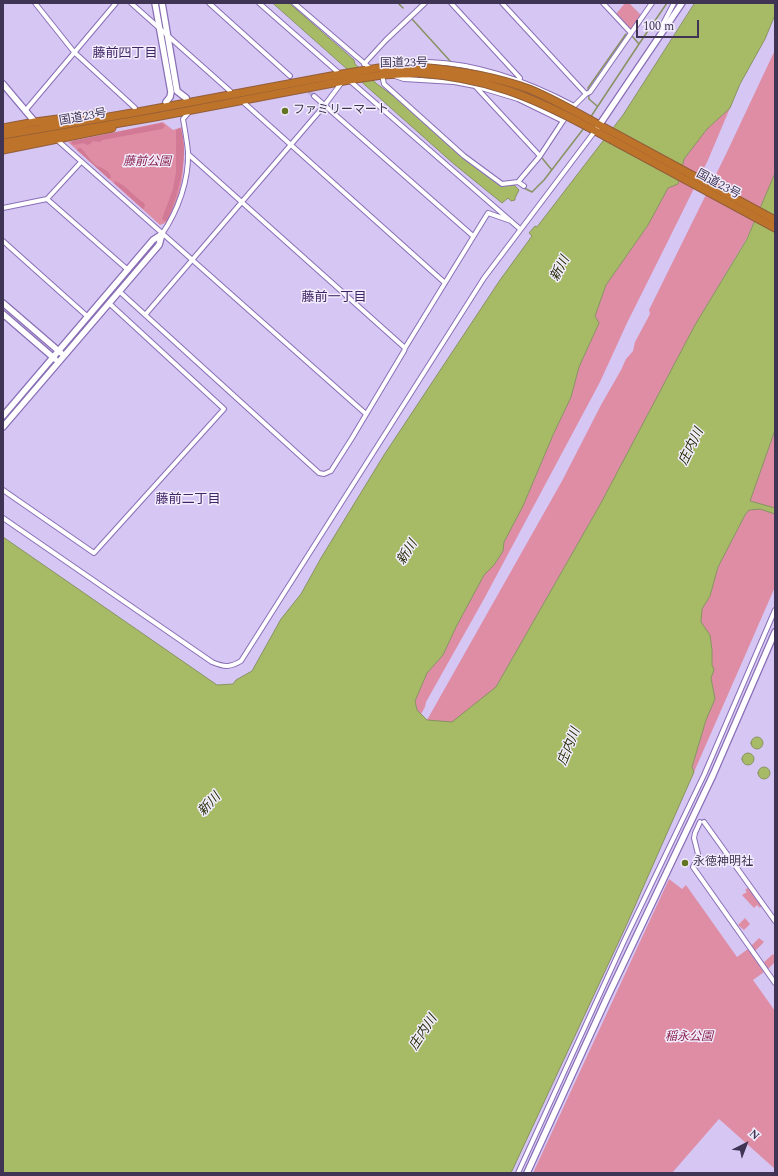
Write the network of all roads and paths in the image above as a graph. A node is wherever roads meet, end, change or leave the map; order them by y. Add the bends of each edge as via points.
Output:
1 (35, 3) edge
2 (116, 3) edge
3 (131, 3) edge
4 (155, 3) edge
5 (162, 3) edge
6 (209, 3) edge
7 (259, 3) edge
8 (294, 3) edge
9 (425, 3) edge
10 (451, 3) edge
11 (502, 3) edge
12 (603, 3) edge
13 (652, 3) edge
14 (674, 3) edge
15 (682, 3) edge
16 (159, 28) junction
17 (631, 33) junction
18 (661, 34) junction
19 (167, 35) junction
20 (74, 52) junction
21 (364, 64) junction
22 (371, 69) junction
23 (418, 70) junction
24 (381, 73) junction
25 (290, 76) dead end
26 (329, 77) junction
27 (344, 77) junction
28 (519, 80) junction
29 (3, 84) edge
30 (475, 86) junction
31 (230, 91) junction
32 (588, 93) junction
33 (314, 96) tunnel mouth
34 (186, 98) junction
35 (242, 100) junction
36 (166, 102) junction
37 (324, 106) junction
38 (574, 106) junction
39 (135, 108) junction
40 (25, 110) junction
41 (191, 110) junction
42 (154, 117) junction
43 (563, 121) junction
44 (35, 122) junction
45 (87, 124) junction
46 (3, 128) edge
47 (598, 129) junction
48 (3, 135) edge
49 (56, 139) junction
50 (3, 143) edge
51 (290, 145) junction
52 (3, 150) edge
53 (188, 154) junction
54 (540, 156) junction
55 (81, 162) junction
56 (518, 182) junction
57 (524, 186) dead end
58 (47, 199) junction
59 (241, 201) junction
60 (3, 208) edge
61 (775, 220) edge
62 (511, 221) junction
63 (775, 228) edge
64 (520, 229) junction
65 (162, 234) junction
66 (473, 236) junction
67 (3, 242) edge
68 (192, 259) junction
69 (128, 270) junction
70 (445, 282) junction
71 (120, 292) junction
72 (3, 303) edge
73 (110, 304) junction
74 (3, 314) edge
75 (145, 315) junction
76 (88, 317) junction
77 (405, 348) junction
78 (59, 352) junction
79 (64, 356) junction
80 (54, 358) junction
81 (58, 362) junction
82 (366, 414) junction
83 (3, 416) edge
84 (3, 427) edge
85 (3, 490) edge
86 (3, 518) edge
87 (775, 610) edge
88 (775, 632) edge
89 (775, 921) edge
90 (775, 983) edge
91 (518, 1173) edge
92 (527, 1173) edge

1 - 20 street
2 - 20 street
3 - 16 street
4 - 16 street
5 - 19 street
6 - 25 street
7 - 27 street
8 - 21 street
9 - 21 street
10 - 28 street via 520,78
11 - 32 street
12 - 17 street
13 - 17 street
14 - 18 street via 663,24
15 - 18 street
16 - 19 street
16 - 36 street via 171,92
17 - 32 street
18 - 47 street
19 - 31 street
19 - 34 street via 177,91
20 - 39 street
20 - 40 street
21 - 22 street
22 - 24 highway, 国道23号
22 - 27 highway, 国道23号
23 - 24 highway, 国道23号
23 - 24 highway, 国道23号
23 - 47 highway, 国道23号, bridge via 500,87
24 - 27 highway, 国道23号
24 - 28 street via 398,63 442,63 483,69
24 - 30 street via 404,79
24 - 56 street via 384,84 464,156 502,184
26 - 27 highway, 国道23号
26 - 31 highway
26 - 45 highway, 国道23号
27 - 35 highway, 国道23号
27 - 37 street
27 - 62 street
28 - 38 street
29 - 40 street
30 - 43 street via 518,99
30 - 54 street
31 - 34 highway
32 - 38 street
33 - 37 street
34 - 36 highway
35 - 41 highway, 国道23号
35 - 51 street
36 - 39 highway
37 - 51 street
37 - 66 street
38 - 43 street
39 - 44 highway
40 - 44 street
41 - 42 highway, 国道23号
41 - 53 street via 183,119
42 - 45 highway, 国道23号
42 - 49 highway via 101,131
43 - 54 street
44 - 46 highway
45 - 48 highway, 国道23号
45 - 50 highway, 国道23号
47 - 61 highway, 国道23号
47 - 63 highway, 国道23号
47 - 64 street
49 - 52 highway
49 - 55 street
51 - 59 street
51 - 70 street
53 - 59 street
53 - 65 street via 180,199 175,214
54 - 56 street
55 - 58 street
55 - 65 street
56 - 57 street
58 - 60 street
58 - 69 street
59 - 68 street
59 - 77 street
62 - 64 street
62 - 66 street via 488,213
64 - 86 street via 484,278 241,661 232,666 212,662
65 - 68 street
65 - 69 street via 153,240
65 - 71 street via 159,245
66 - 70 street
67 - 76 street
68 - 75 street
68 - 82 street
69 - 76 street
70 - 77 street
71 - 73 street
71 - 75 street
72 - 78 street
73 - 79 street
73 - 85 street via 224,408 94,553
74 - 80 street
75 - 82 street via 319,473 331,471
76 - 78 street
77 - 82 street
78 - 79 street
78 - 80 street
79 - 81 street
80 - 81 street
80 - 83 street
81 - 84 street
87 - 91 street via 704,775 625,939
88 - 92 street via 713,775
89 - 90 street via 702,822 694,838 698,854 693,867

